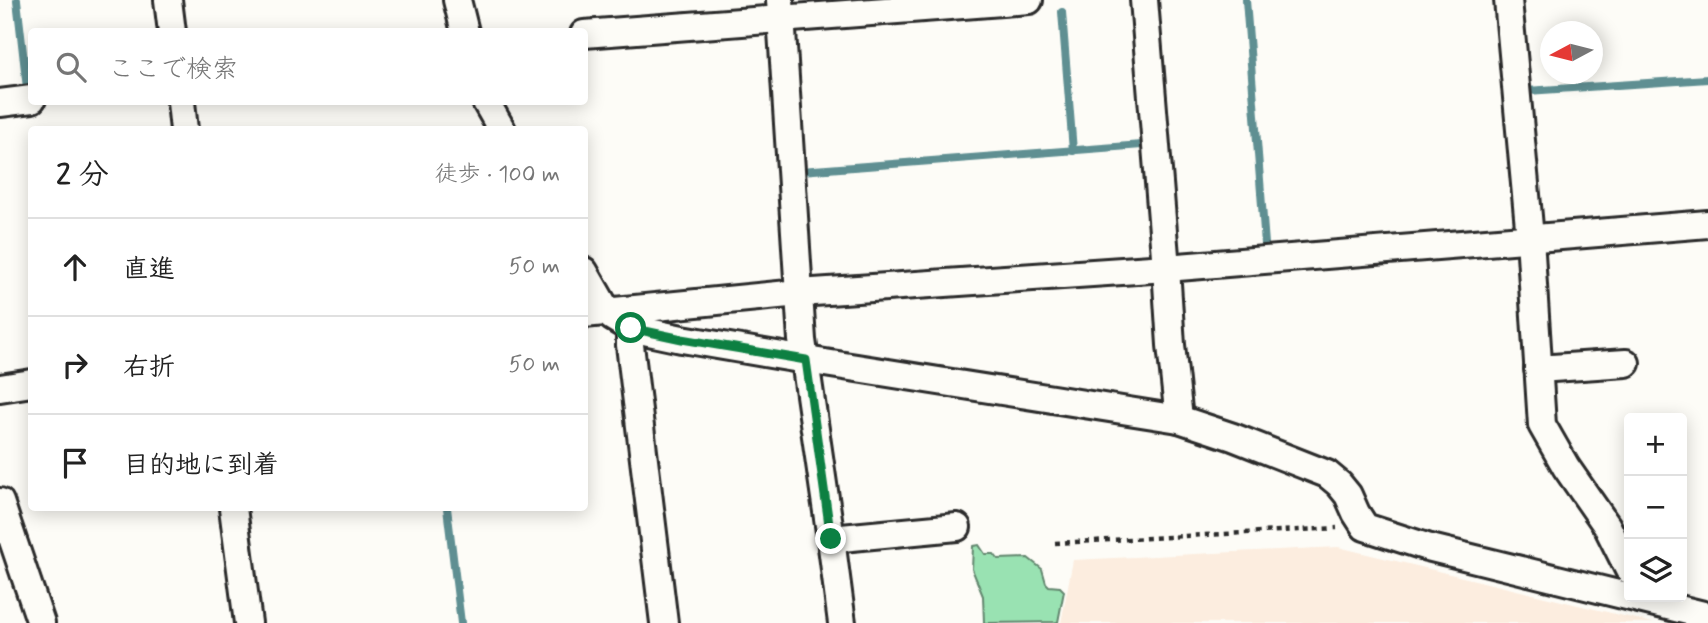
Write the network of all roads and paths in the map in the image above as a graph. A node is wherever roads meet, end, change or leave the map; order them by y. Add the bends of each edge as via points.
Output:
1 (168, 0) edge
2 (457, 0) edge
3 (1029, 0) edge
4 (1144, 0) edge
5 (1508, 0) edge
6 (780, 9) edge
7 (172, 28) edge
8 (465, 28) edge
9 (588, 33) edge
10 (28, 100) edge
11 (0, 103) edge
12 (181, 105) edge
13 (488, 105) edge
14 (184, 126) edge
15 (500, 126) edge
16 (1708, 224) edge
17 (1531, 238) junction
18 (1166, 268) junction
19 (588, 285) edge
20 (799, 293) junction
21 (596, 312) edge
22 (631, 328) junction
23 (806, 360) junction
24 (1626, 363) dead end
25 (1538, 369) junction
26 (28, 384) edge
27 (0, 388) edge
28 (1179, 419) junction
29 (0, 502) edge
30 (233, 511) edge
31 (957, 527) dead end
32 (1365, 527) junction
33 (831, 539) junction
34 (1055, 543) dead end
35 (1624, 560) edge
36 (1624, 595) edge
37 (1653, 602) edge
38 (1708, 616) edge
39 (41, 623) edge
40 (248, 623) edge
41 (664, 623) edge
42 (842, 623) edge

1 - 7 street
2 - 8 street
3 - 6 street
4 - 18 street
5 - 17 street
6 - 9 street
6 - 20 street
10 - 11 street
12 - 14 street
13 - 15 street
16 - 17 street
17 - 18 street
17 - 25 street
18 - 20 street
18 - 28 street
19 - 21 street
20 - 21 street
20 - 23 street
21 - 22 street
22 - 23 street
22 - 41 street via 629,345
23 - 28 street
23 - 33 street
24 - 25 street
25 - 35 street via 1542,425
26 - 27 street
28 - 32 street via 1327,474 1348,495
29 - 39 street
30 - 40 street
31 - 33 street
32 - 34 path
32 - 36 street via 1427,547
33 - 42 street
37 - 38 street

